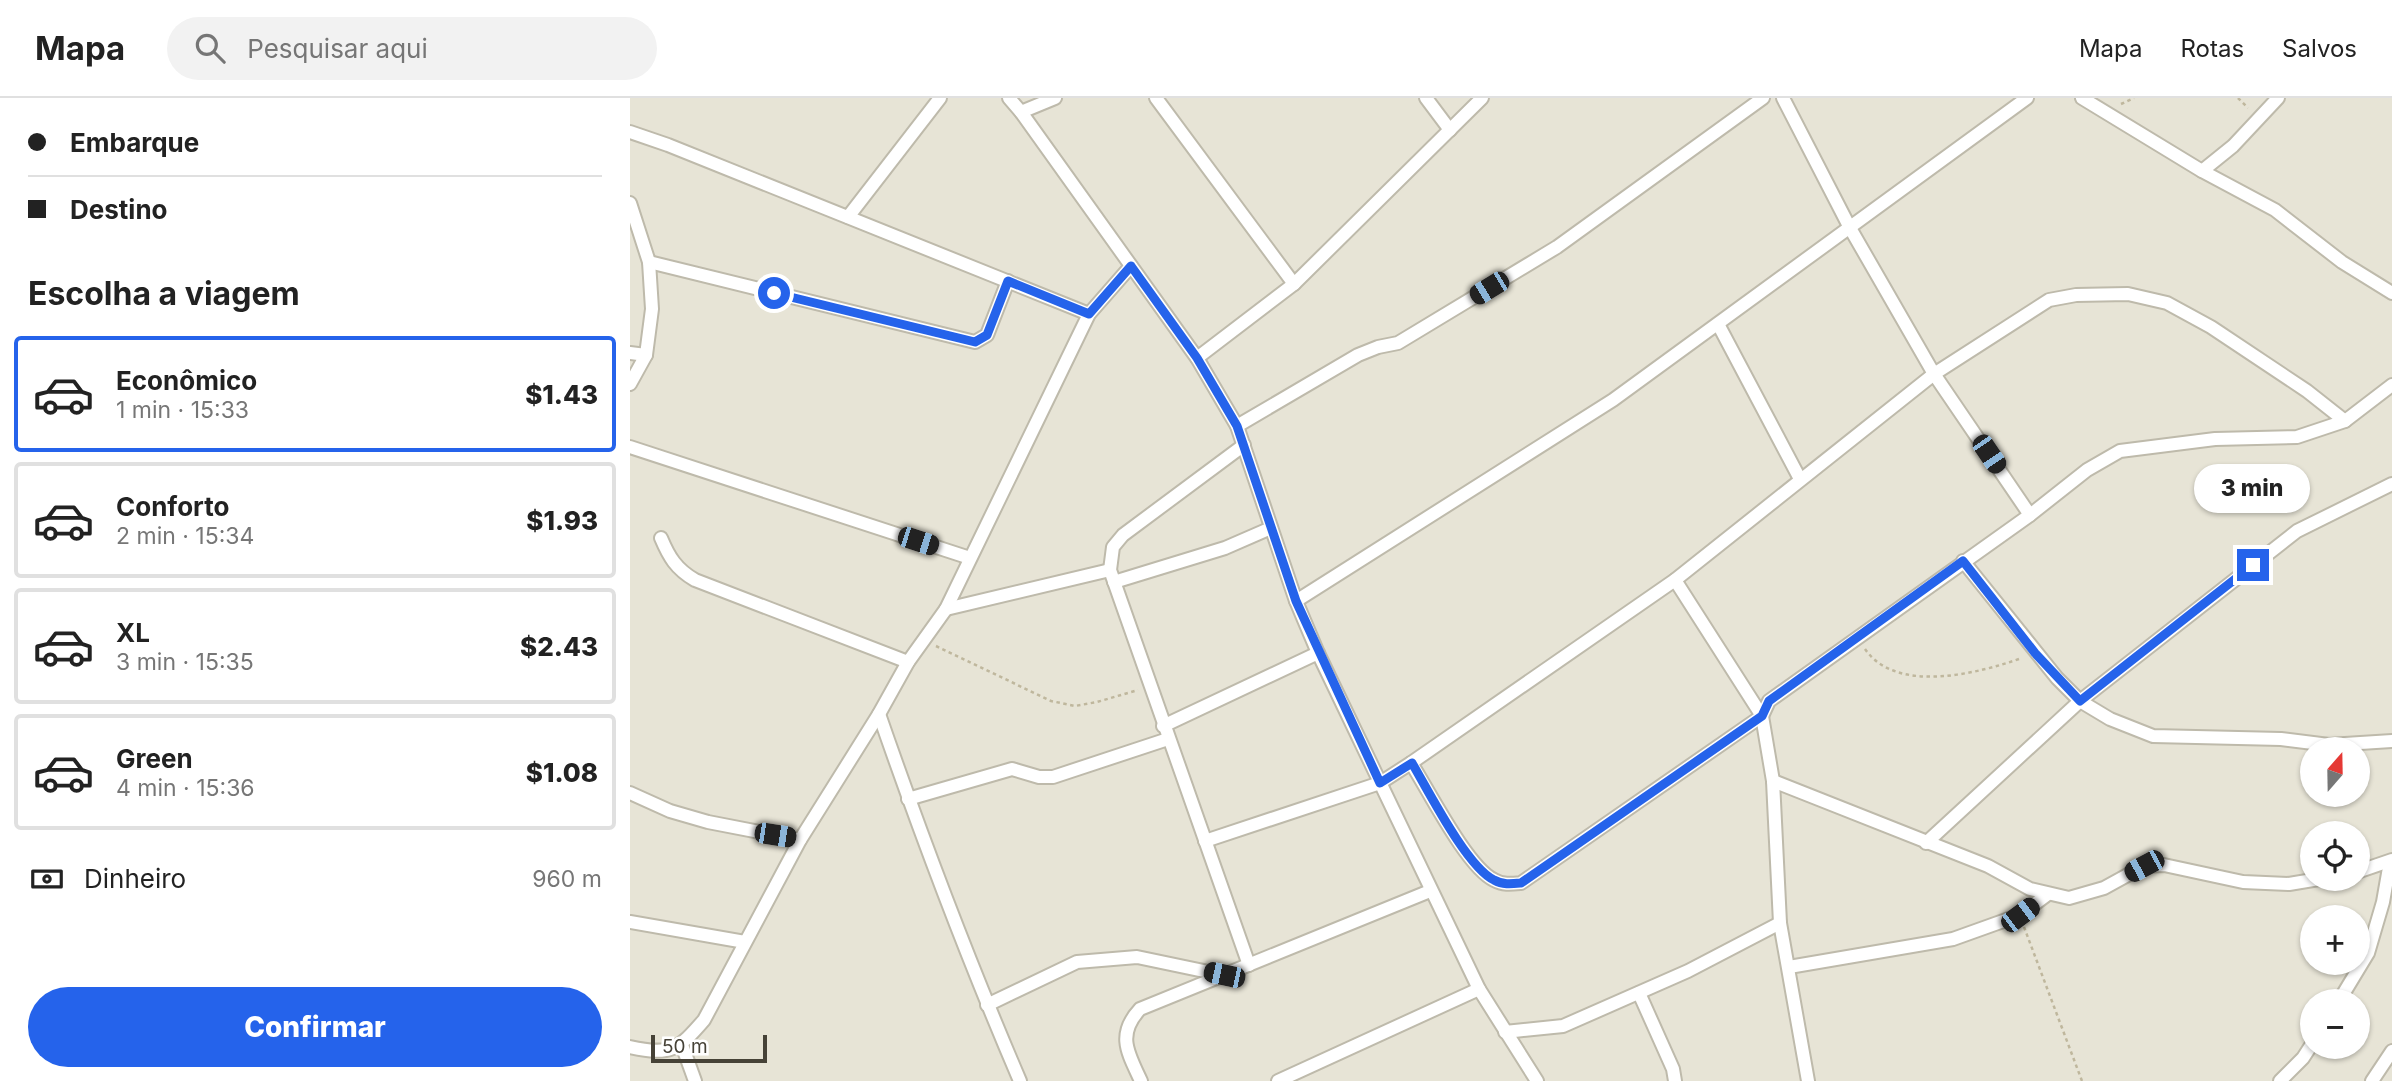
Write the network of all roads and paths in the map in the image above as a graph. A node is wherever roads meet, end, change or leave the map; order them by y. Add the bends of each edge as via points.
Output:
1 (940, 98) edge
2 (1009, 98) edge
3 (1055, 98) edge
4 (1156, 98) edge
5 (1426, 98) edge
6 (1482, 98) edge
7 (1763, 98) edge
8 (1783, 98) edge
9 (2027, 98) edge
10 (2082, 98) edge
11 (2278, 98) edge
12 (1021, 112) junction
13 (1450, 130) junction
14 (630, 132) edge
15 (2202, 171) junction
16 (630, 203) edge
17 (848, 216) junction
18 (1850, 228) junction
19 (649, 262) junction
20 (1131, 266) junction
21 (1008, 281) junction
22 (1294, 284) junction
23 (2392, 293) edge
24 (1089, 314) junction
25 (1718, 324) junction
26 (630, 353) edge
27 (646, 355) junction
28 (1197, 358) junction
29 (1934, 374) junction
30 (630, 384) edge
31 (2392, 385) edge
32 (2345, 421) junction
33 (1237, 426) junction
34 (1244, 445) junction
35 (630, 447) edge
36 (1800, 479) junction
37 (2392, 484) edge
38 (2030, 515) junction
39 (1271, 528) junction
40 (661, 538) dead end
41 (970, 558) junction
42 (1963, 561) junction
43 (1112, 576) junction
44 (1675, 580) junction
45 (1296, 601) junction
46 (946, 609) junction
47 (1857, 638) junction
48 (923, 640) junction
49 (1318, 653) junction
50 (2035, 653) junction
51 (908, 662) junction
52 (1151, 687) junction
53 (2080, 701) junction
54 (879, 714) junction
55 (1762, 716) junction
56 (1163, 726) junction
57 (1168, 739) junction
58 (2392, 741) edge
59 (1412, 763) junction
60 (1773, 781) junction
61 (1380, 783) junction
62 (630, 793) edge
63 (908, 799) junction
64 (800, 840) junction
65 (1205, 841) junction
66 (1926, 844) junction
67 (2391, 861) edge
68 (2370, 868) edge
69 (2300, 882) edge
70 (1430, 891) junction
71 (2048, 894) junction
72 (2020, 915) junction
73 (630, 922) edge
74 (1780, 923) junction
75 (745, 942) junction
76 (1249, 965) junction
77 (1789, 967) junction
78 (1224, 975) junction
79 (1479, 989) junction
80 (2346, 989) edge
81 (1639, 993) junction
82 (988, 1005) junction
83 (1505, 1032) junction
84 (682, 1045) junction
85 (630, 1047) edge
86 (2392, 1051) edge
87 (2302, 1059) edge
88 (695, 1081) edge
89 (1020, 1081) edge
90 (1141, 1081) edge
91 (1278, 1081) edge
92 (1536, 1081) edge
93 (1675, 1081) edge
94 (1808, 1081) edge
95 (2082, 1081) edge
96 (2280, 1081) edge
97 (2372, 1081) edge

1 - 17 street
2 - 12 street
3 - 12 street
4 - 22 street
5 - 13 street
6 - 13 street
7 - 33 street via 1557,247 1398,343 1358,355
8 - 18 street
9 - 18 street
10 - 15 street
11 - 15 street
12 - 20 street
13 - 22 street
14 - 17 street
15 - 23 street via 2275,211
16 - 19 street
17 - 21 street
18 - 25 street
18 - 29 street
19 - 21 street via 975,342 987,335
19 - 27 street via 652,309
20 - 24 street
20 - 28 street
21 - 24 street
22 - 28 street
24 - 41 street
25 - 36 street
25 - 45 street via 1613,400
26 - 27 street
27 - 30 street
28 - 33 street
29 - 32 street via 2049,300 2128,294 2167,303 2211,327
29 - 36 street
29 - 38 street
31 - 32 street
32 - 38 street via 2297,437 2216,439 2120,451 2087,470
33 - 34 street
34 - 39 street
34 - 43 street via 1123,535 1113,547
35 - 41 street
36 - 44 street
37 - 53 street via 2297,531
38 - 42 street
39 - 43 street via 1225,548
39 - 45 street
40 - 51 street via 670,559 695,580
41 - 46 street
42 - 47 street
42 - 50 street
43 - 46 street
43 - 52 street
44 - 55 street
44 - 59 street
45 - 49 street
46 - 48 street
47 - 50 path via 1884,667 1945,677 1989,670
47 - 55 street via 1769,701
48 - 51 street
48 - 52 path via 1051,701 1075,706
49 - 56 street
49 - 61 street
50 - 53 street
51 - 54 street
52 - 56 street
53 - 58 street via 2153,736 2281,738 2329,745
53 - 66 street
54 - 63 street
54 - 64 street
55 - 59 street via 1521,883 1492,880 1473,864
55 - 60 street
56 - 57 street
57 - 63 street via 1053,777 1012,769
57 - 65 street
59 - 61 street
60 - 66 street
60 - 74 street
61 - 65 street
61 - 70 street
62 - 64 street via 708,822
63 - 82 street
64 - 75 street
65 - 76 street
66 - 71 street
67 - 68 street
67 - 80 street via 2368,953
69 - 71 street via 2243,882 2164,864 2144,866 2104,888 2069,898
70 - 76 street
70 - 79 street
71 - 72 street
72 - 77 street via 1953,939
72 - 95 path
73 - 75 street
74 - 77 street
74 - 81 street
75 - 84 street via 704,1020
76 - 78 street
77 - 94 street
78 - 82 street via 1137,957 1077,962
78 - 90 street via 1140,1009 1132,1017 1126,1049
79 - 83 street
79 - 91 street
81 - 83 street via 1563,1026
81 - 93 street
82 - 89 street
83 - 92 street
84 - 85 street via 649,1052
84 - 88 street
86 - 97 street
87 - 96 street

